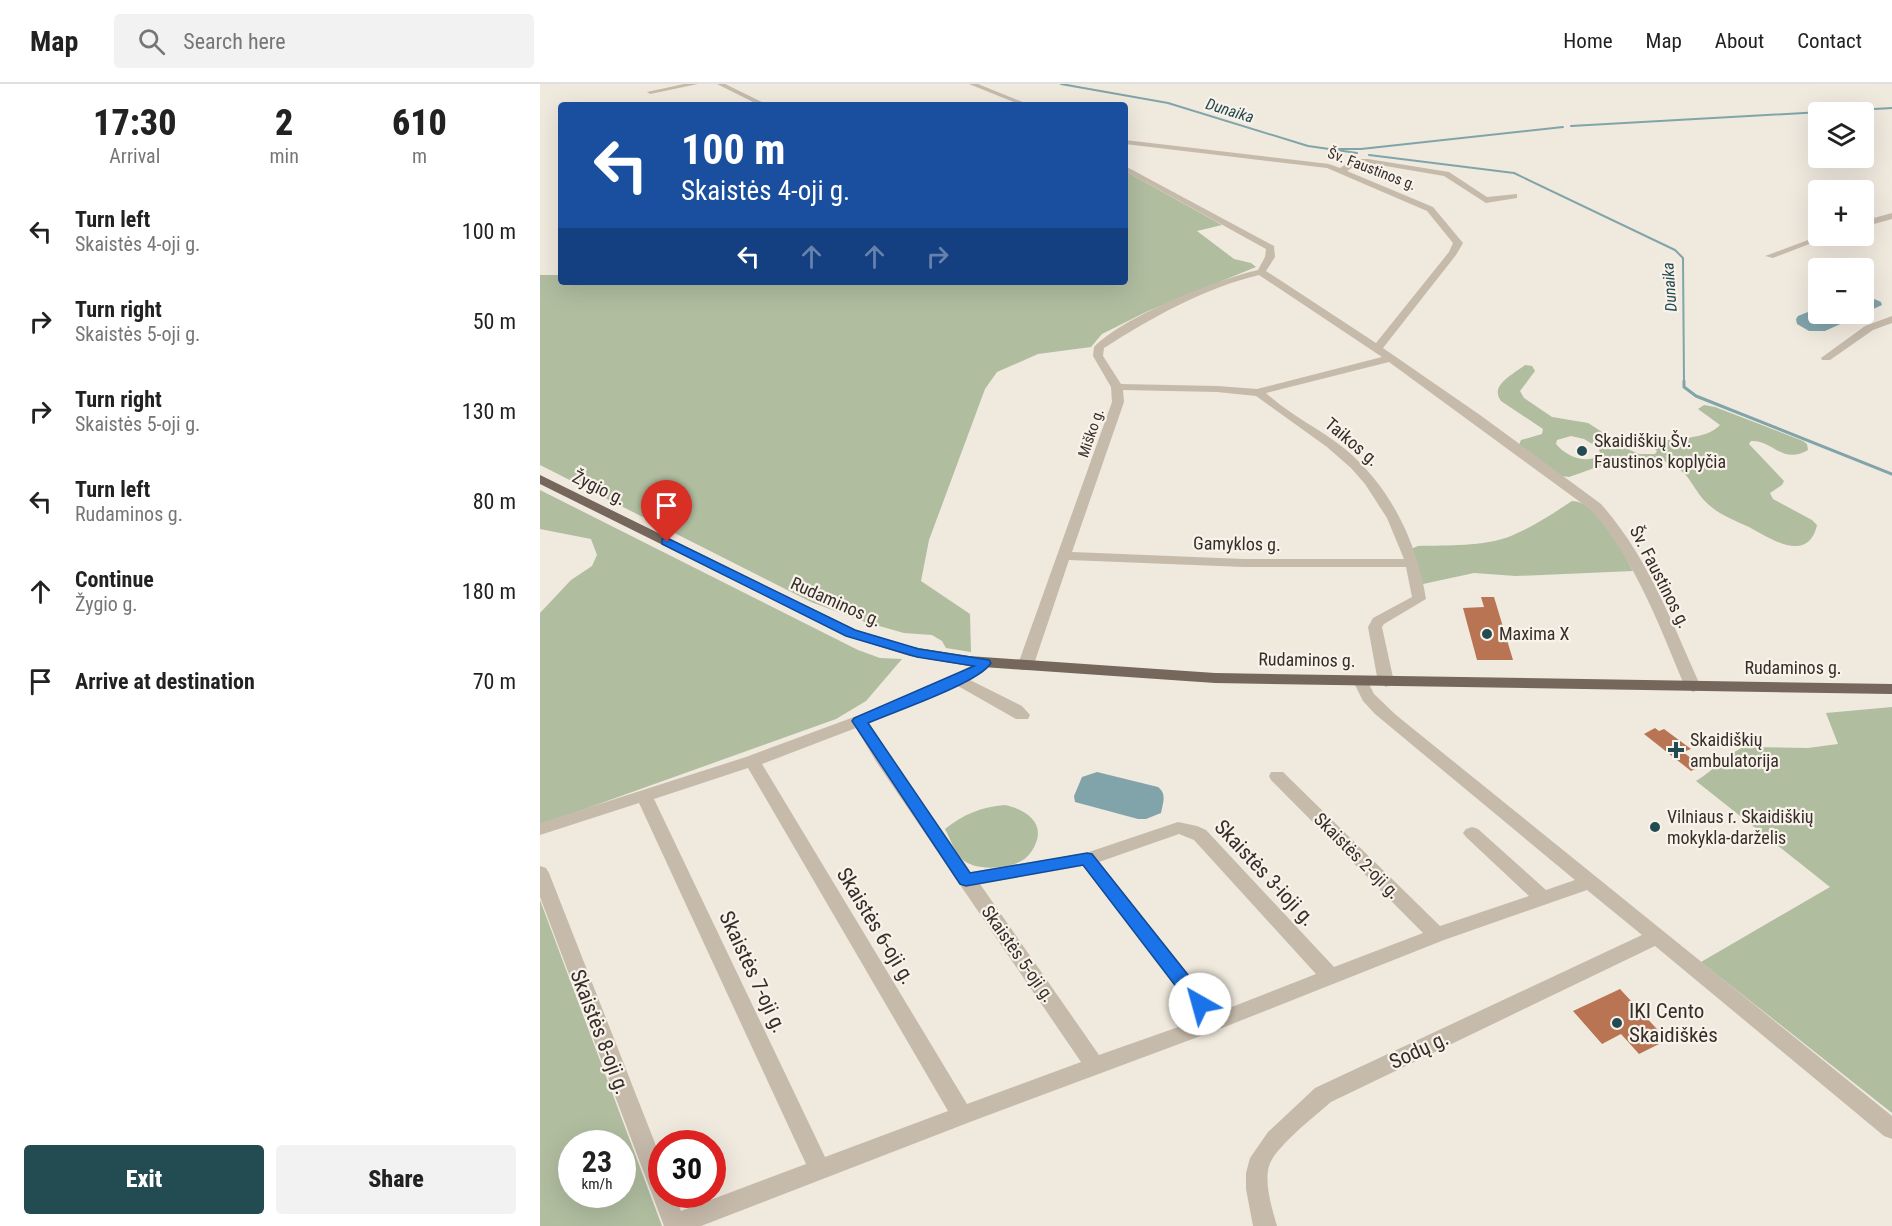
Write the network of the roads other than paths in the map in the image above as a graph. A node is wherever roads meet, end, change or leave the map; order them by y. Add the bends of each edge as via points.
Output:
1 (695, 84) edge
2 (720, 84) edge
3 (972, 84) edge
4 (650, 92) dead end
5 (759, 102) edge
6 (1020, 102) edge
7 (1128, 142) edge
8 (1128, 170) edge
9 (1342, 170) junction
10 (1514, 196) dead end
11 (1892, 216) edge
12 (1874, 221) edge
13 (1808, 242) edge
14 (1770, 256) dead end
15 (1261, 272) junction
16 (1892, 319) edge
17 (1375, 347) junction
18 (1391, 358) junction
19 (1826, 358) dead end
20 (1117, 387) junction
21 (1259, 393) junction
22 (540, 479) edge
23 (1063, 556) junction
24 (1410, 563) junction
25 (738, 579) joint
26 (984, 663) junction
27 (1025, 667) junction
28 (958, 680) junction
29 (1361, 681) junction
30 (1386, 682) junction
31 (1693, 687) junction
32 (1892, 688) edge
33 (1022, 715) dead end
34 (860, 721) junction
35 (752, 760) junction
36 (1277, 776) dead end
37 (644, 795) junction
38 (540, 829) edge
39 (1472, 833) dead end
40 (1087, 859) junction
41 (540, 873) edge
42 (966, 880) junction
43 (1590, 882) junction
44 (1544, 899) junction
45 (1437, 935) junction
46 (1658, 936) junction
47 (1330, 976) junction
48 (1215, 1022) junction
49 (1095, 1066) junction
50 (963, 1115) junction
51 (1892, 1129) edge
52 (648, 1156) edge
53 (820, 1170) junction
54 (668, 1208) edge
55 (675, 1225) edge
56 (1265, 1226) edge

1 - 4 street
2 - 5 street
3 - 6 street
7 - 9 street, Šv. Faustinos g. via 1312,162
8 - 15 street via 1271,248
9 - 10 street via 1357,161 1368,161 1446,174 1482,199
9 - 17 street, Šv. Faustinos g. via 1431,209 1458,243 1382,344
11 - 12 street
13 - 14 street
15 - 17 street, Šv. Faustinos g.
15 - 20 street via 1239,277 1149,315 1099,347 1098,356
16 - 19 street via 1869,328
17 - 18 street, Šv. Faustinos g.
18 - 21 street
18 - 31 street, Šv. Faustinos g. via 1487,424 1609,519 1641,574
20 - 21 street
20 - 23 street, Miško g. via 1118,402
21 - 24 street, Taikos g. via 1341,452 1370,480 1386,505
22 - 25 main road, Žygio g.
23 - 24 street, Gamyklos g.
23 - 27 street, Miško g.
24 - 30 street, Taikos g. via 1419,599 1378,621 1375,627
25 - 26 main road, Rudaminos g. via 880,643
26 - 27 main road, Rudaminos g.
26 - 28 street
27 - 29 main road, Rudaminos g. via 1161,676
28 - 33 street
28 - 34 street
29 - 30 main road, Rudaminos g.
29 - 43 street via 1374,705
30 - 31 main road, Rudaminos g.
31 - 32 main road, Rudaminos g.
34 - 35 street
34 - 42 street, Skaistės 5-oji g.
35 - 37 street
35 - 50 street, Skaistės 6-oji g.
36 - 45 street, Skaistės 2-oji g.
37 - 38 street
37 - 53 street, Skaistės 7-oji g.
39 - 44 street
40 - 42 street, Skaistės 3-ioji g.
40 - 47 street, Skaistės 3-ioji g. via 1178,828 1191,830 1200,835
40 - 48 street
41 - 52 street, Skaistės 8-oji g.
42 - 49 street, Skaistės 5-oji g.
43 - 44 street
43 - 46 street
44 - 45 street
45 - 47 street
46 - 51 street
46 - 56 street, Sodų g. via 1323,1095 1279,1135 1258,1164
47 - 48 street
48 - 49 street
49 - 50 street
50 - 53 street
53 - 55 street
54 - 55 street, Skaistės 8-oji g.

